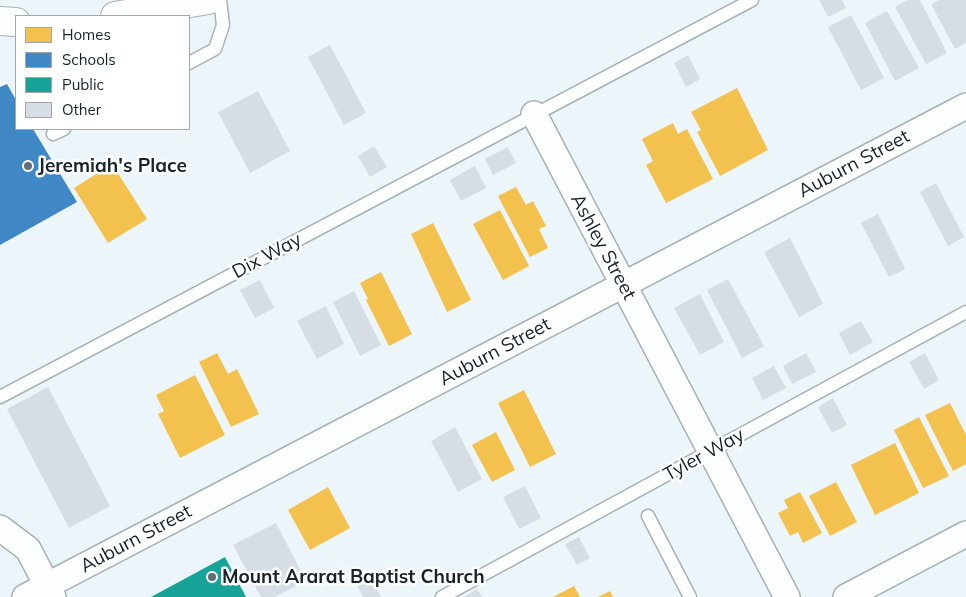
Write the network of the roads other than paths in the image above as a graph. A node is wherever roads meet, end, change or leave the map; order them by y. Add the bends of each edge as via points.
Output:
1 (208, 0) edge
2 (220, 0) edge
3 (752, 0) edge
4 (121, 15) edge
5 (0, 22) edge
6 (15, 22) edge
7 (190, 62) edge
8 (966, 106) edge
9 (534, 114) junction
10 (623, 285) junction
11 (966, 312) edge
12 (0, 397) edge
13 (710, 452) junction
14 (648, 516) dead end
15 (0, 528) edge
16 (966, 534) edge
17 (50, 591) edge
18 (25, 597) edge
19 (442, 597) edge
20 (690, 597) edge
21 (787, 597) edge
22 (846, 597) edge

1 - 4 main road
2 - 7 lane via 223,25 216,49
3 - 9 lane
5 - 6 main road
8 - 10 street, Auburn Street
9 - 10 street, Ashley Street
9 - 12 lane, Dix Way
10 - 13 street, Ashley Street
10 - 17 street, Auburn Street
11 - 13 lane, Tyler Way
13 - 19 lane, Tyler Way
13 - 21 street, Ashley Street
14 - 20 lane
15 - 17 street via 28,549
16 - 22 street
17 - 18 street, Auburn Street

